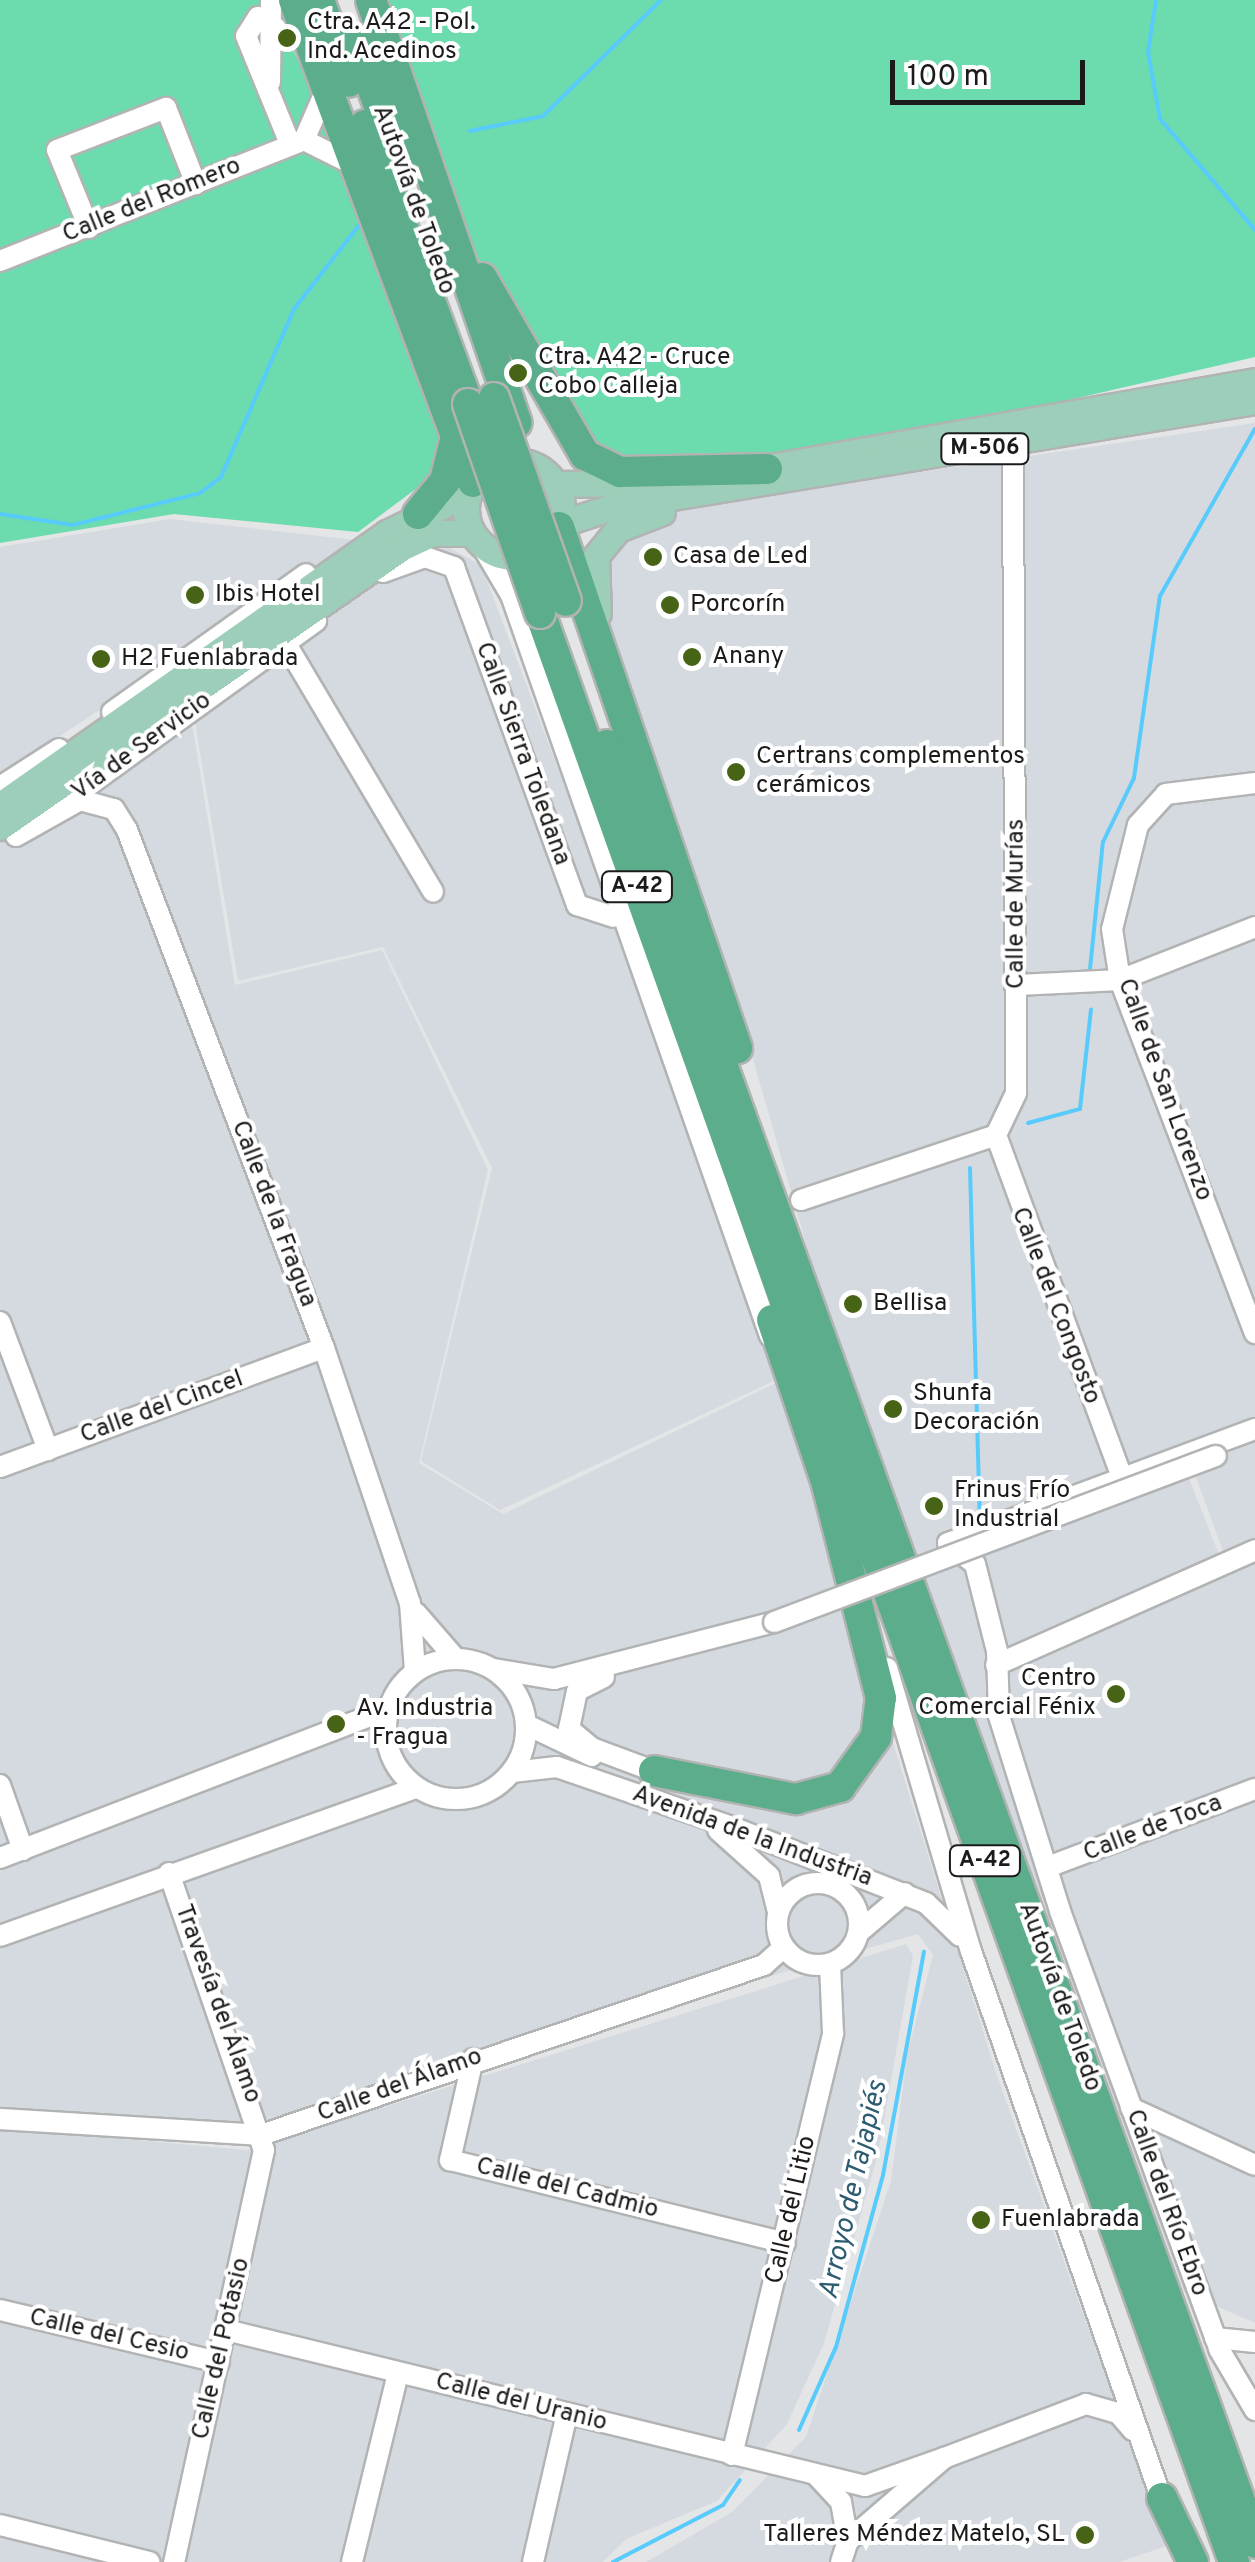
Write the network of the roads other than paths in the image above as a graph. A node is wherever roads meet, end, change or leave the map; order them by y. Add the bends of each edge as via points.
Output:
1 (271, 0) edge
2 (294, 0) edge
3 (319, 0) edge
4 (341, 0) edge
5 (369, 4) edge
6 (328, 81) junction
7 (297, 142) junction
8 (358, 168) junction
9 (196, 184) junction
10 (436, 194) junction
11 (89, 228) junction
12 (0, 261) edge
13 (1255, 381) edge
14 (482, 401) junction
15 (1255, 401) edge
16 (455, 441) junction
17 (1013, 463) dead end
18 (532, 464) junction
19 (766, 469) junction
20 (556, 484) junction
21 (470, 488) junction
22 (715, 496) junction
23 (418, 514) junction
24 (560, 525) junction
25 (477, 540) junction
26 (454, 567) joint
27 (378, 569) junction
28 (306, 574) dead end
29 (555, 607) junction
30 (286, 644) junction
31 (610, 677) junction
32 (1255, 783) edge
33 (0, 787) edge
34 (0, 804) edge
35 (5, 836) edge
36 (433, 892) dead end
37 (613, 918) dead end
38 (1255, 927) edge
39 (1120, 980) junction
40 (1018, 985) junction
41 (996, 1135) junction
42 (748, 1164) junction
43 (801, 1200) dead end
44 (0, 1322) edge
45 (1255, 1333) edge
46 (324, 1348) junction
47 (790, 1384) junction
48 (1255, 1429) edge
49 (1255, 1440) edge
50 (48, 1450) junction
51 (0, 1467) edge
52 (1121, 1475) junction
53 (827, 1484) junction
54 (1255, 1550) edge
55 (410, 1602) junction
56 (686, 1650) junction
57 (455, 1658) junction
58 (996, 1665) junction
59 (494, 1668) junction
60 (415, 1671) junction
61 (554, 1679) junction
62 (388, 1709) junction
63 (526, 1719) junction
64 (654, 1770) junction
65 (512, 1772) junction
66 (0, 1785) edge
67 (416, 1788) junction
68 (1255, 1789) edge
69 (680, 1811) junction
70 (23, 1850) junction
71 (0, 1858) edge
72 (1050, 1866) junction
73 (168, 1873) junction
74 (906, 1893) junction
75 (778, 1912) junction
76 (860, 1932) junction
77 (0, 1936) edge
78 (784, 1948) junction
79 (971, 1951) junction
80 (830, 1964) junction
81 (473, 2059) junction
82 (1131, 2108) junction
83 (0, 2120) edge
84 (261, 2135) junction
85 (1255, 2165) edge
86 (785, 2242) junction
87 (0, 2310) edge
88 (226, 2330) junction
89 (1215, 2338) junction
90 (1255, 2342) edge
91 (219, 2362) junction
92 (1111, 2362) junction
93 (398, 2374) junction
94 (1086, 2404) junction
95 (1255, 2410) edge
96 (567, 2414) junction
97 (1136, 2433) junction
98 (732, 2455) junction
99 (944, 2458) junction
100 (816, 2475) junction
101 (864, 2486) junction
102 (1162, 2498) junction
103 (0, 2525) edge
104 (848, 2541) junction
105 (1255, 2543) edge
106 (149, 2562) edge
107 (174, 2562) edge
108 (352, 2562) edge
109 (533, 2562) edge
110 (841, 2562) edge
111 (1185, 2562) edge
112 (1193, 2562) edge
113 (1234, 2562) edge

1 - 7 street via 276,28 270,90
2 - 6 highway
3 - 14 highway, A-42
4 - 14 highway, Autovía de Toledo / A-42
5 - 10 highway
5 - 14 highway
6 - 7 street
6 - 8 highway
7 - 8 street
7 - 9 street, Calle del Romero
8 - 16 highway
9 - 11 street, Calle del Romero
9 - 11 street via 166,108 57,150
10 - 18 highway
10 - 19 highway via 585,455 620,472
11 - 12 street, Calle del Romero
13 - 19 main road, M-506
14 - 29 highway, A-42, bridge
15 - 22 main road, M-506
16 - 21 highway
16 - 23 highway via 445,481
17 - 40 street, Calle de Murías
18 - 20 main road
18 - 21 main road via 499,462
19 - 20 main road, M-506 via 598,488
20 - 24 main road
21 - 23 main road
21 - 25 main road
22 - 24 main road, M-506 via 612,507
22 - 31 main road via 635,520 596,556
23 - 34 main road
24 - 25 main road, M-506 via 526,556
24 - 31 highway
25 - 27 main road, M-506 via 433,533
25 - 47 street via 511,594
26 - 27 street, Vía de Servicio via 426,557
26 - 37 street, Calle Sierra Toledana via 577,905
27 - 30 street, Vía de Servicio
27 - 35 main road, M-506
28 - 33 street, Vía de Servicio
29 - 42 highway, A-42
29 - 42 highway, A-42 via 628,796
30 - 35 street, Vía de Servicio
30 - 36 street
31 - 42 highway via 721,986
32 - 39 street, Calle de San Lorenzo via 1166,794 1138,825 1116,912
35 - 46 street, Calle de la Fragua via 80,800 100,800 127,830
38 - 39 street
39 - 40 street
39 - 45 street, Calle de San Lorenzo
40 - 41 street, Calle de Murías via 1016,1093
41 - 43 street
41 - 52 street, Calle del Congosto via 1000,1167
42 - 47 highway
42 - 105 highway, Autovía de Toledo / A-42
42 - 113 highway, A-42
44 - 50 street
46 - 50 street, Calle del Cincel
46 - 55 street, Calle de la Fragua
47 - 53 highway
48 - 52 street
49 - 56 street, bridge
50 - 51 street, Calle del Cincel
52 - 58 street, Calle del Río Ebro via 948,1543 975,1564
53 - 64 highway via 881,1698 868,1757 840,1786 796,1799
53 - 79 street
54 - 58 street
55 - 57 street, Calle de la Fragua
55 - 60 street, Calle de la Fragua
56 - 61 street
56 - 64 street via 588,1680 570,1704 576,1740
57 - 59 street
57 - 60 street
58 - 72 street, Calle del Río Ebro via 999,1716
59 - 61 street
59 - 63 street
60 - 62 street
61 - 63 street
62 - 67 street via 389,1754
62 - 70 street
63 - 64 street via 562,1750
63 - 65 street
65 - 67 street via 484,1794 457,1800
65 - 69 street, Avenida de la Industria via 557,1767
66 - 70 street
67 - 73 street
68 - 72 street, Calle de Toca
69 - 74 street, Avenida de la Industria
69 - 75 street via 757,1860
70 - 71 street
72 - 82 street, Calle del Río Ebro
73 - 77 street
73 - 84 street, Travesía del Álamo
74 - 76 street
74 - 79 street, Avenida de la Industria via 944,1915
75 - 76 street via 787,1896 820,1882 851,1898
75 - 78 street
76 - 80 street
78 - 80 street via 813,1966
78 - 81 street, Calle del Álamo via 764,1964
79 - 92 street
80 - 86 street, Calle del Litio via 833,2033
81 - 84 street, Calle del Álamo
81 - 86 street, Calle del Cadmio via 450,2160
82 - 85 street
82 - 89 street, Calle del Río Ebro
83 - 84 street, Calle del Álamo
84 - 88 street, Calle del Potasio via 262,2174
86 - 98 street, Calle del Litio
87 - 91 street, Calle del Cesio
88 - 91 street, Calle del Potasio
88 - 93 street, Calle del Uranio
89 - 90 street
89 - 95 street, Calle del Río Ebro
91 - 107 street, Calle del Potasio
92 - 94 street
92 - 97 street
93 - 96 street, Calle del Uranio
93 - 108 street
94 - 97 street via 1118,2414
94 - 99 street
96 - 98 street, Calle del Uranio
96 - 109 street
97 - 102 street
98 - 100 street, Calle del Uranio
99 - 101 street
99 - 104 street
100 - 101 street, Calle del Uranio
100 - 104 street via 842,2502
101 - 104 street
102 - 111 street
102 - 112 highway
103 - 106 street
104 - 110 street

